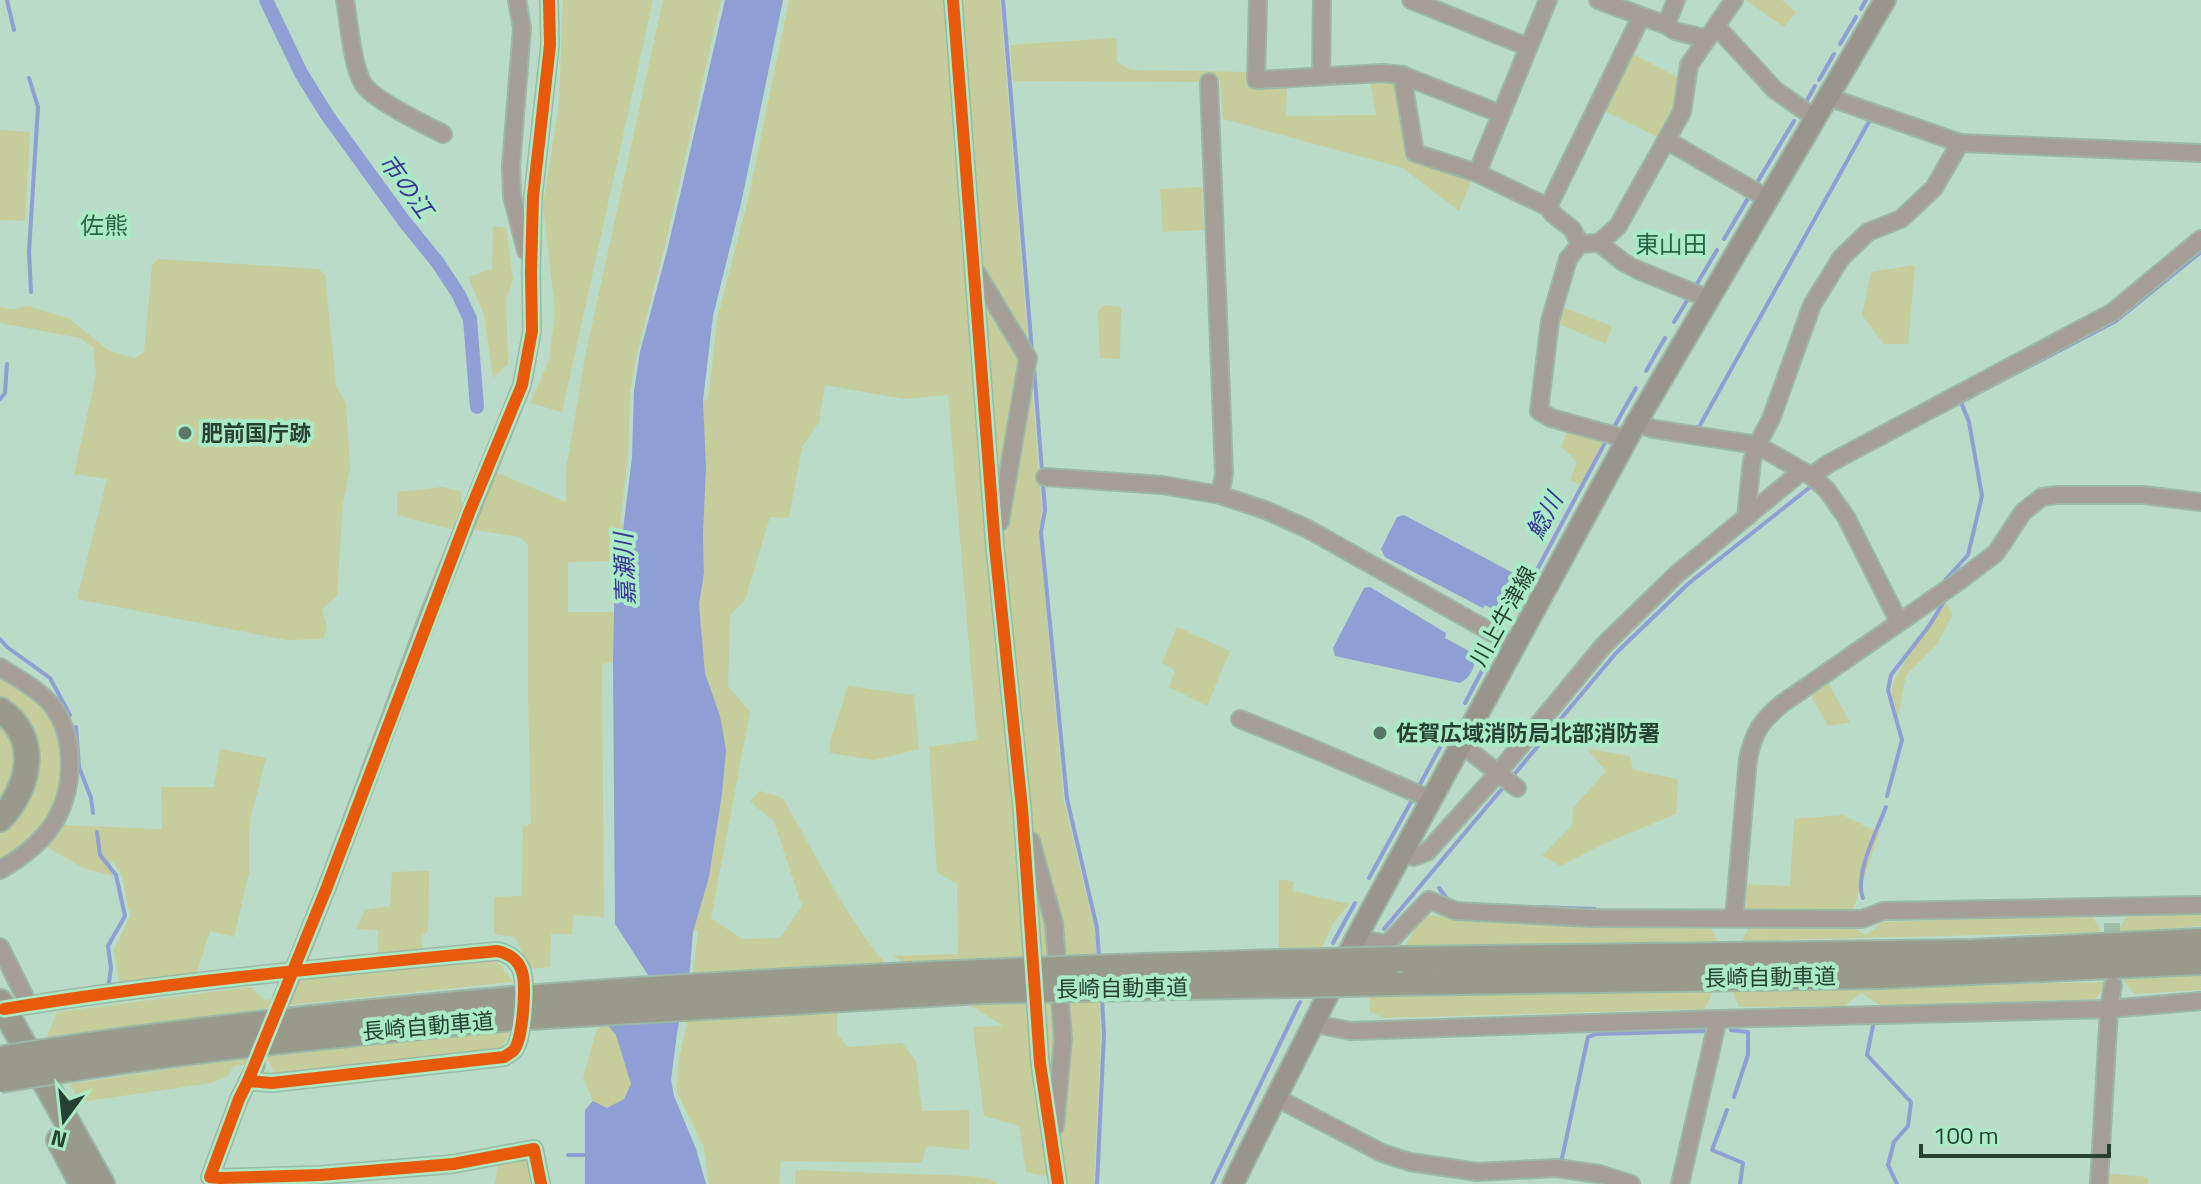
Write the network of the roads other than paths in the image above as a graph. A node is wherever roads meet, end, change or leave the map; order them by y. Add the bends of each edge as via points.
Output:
1 (345, 0) edge
2 (517, 0) edge
3 (549, 0) edge
4 (953, 0) edge
5 (1258, 0) edge
6 (1322, 0) edge
7 (1411, 0) edge
8 (1548, 0) edge
9 (1598, 0) edge
10 (1676, 0) edge
11 (1734, 0) edge
12 (1885, 0) edge
13 (1641, 17) junction
14 (1666, 25) junction
15 (1712, 33) junction
16 (1528, 47) junction
17 (1402, 75) junction
18 (1321, 76) junction
19 (1209, 82) dead end
20 (1828, 97) junction
21 (1501, 114) junction
22 (1815, 118) junction
23 (443, 134) dead end
24 (1666, 140) junction
25 (1960, 143) junction
26 (2201, 153) edge
27 (1477, 173) junction
28 (1768, 199) junction
29 (1548, 207) junction
30 (2201, 239) edge
31 (1599, 243) junction
32 (1580, 244) junction
33 (974, 268) junction
34 (531, 272) junction
35 (1709, 299) junction
36 (1636, 423) junction
37 (1626, 442) junction
38 (1757, 445) junction
39 (1806, 473) junction
40 (1045, 477) dead end
41 (1220, 495) junction
42 (2201, 502) edge
43 (1746, 517) junction
44 (995, 547) junction
45 (1899, 622) junction
46 (1514, 645) junction
47 (0, 667) edge
48 (0, 710) edge
49 (1240, 719) dead end
50 (1459, 745) junction
51 (1498, 773) junction
52 (1517, 788) dead end
53 (1430, 799) junction
54 (1022, 808) junction
55 (0, 819) edge
56 (1402, 851) junction
57 (0, 870) edge
58 (2201, 905) edge
59 (1734, 918) junction
60 (1356, 938) junction
61 (2201, 941) edge
62 (0, 947) edge
63 (2201, 962) edge
64 (294, 970) junction
65 (2113, 985) dead end
66 (282, 999) dead end
67 (2201, 1001) edge
68 (29, 1005) junction
69 (512, 1008) junction
70 (2109, 1009) junction
71 (1, 1014) edge
72 (1718, 1019) junction
73 (1315, 1024) junction
74 (0, 1059) edge
75 (66, 1059) junction
76 (256, 1065) dead end
77 (0, 1080) edge
78 (248, 1081) junction
79 (1275, 1097) junction
80 (1053, 1151) junction
81 (209, 1180) edge
82 (82, 1184) edge
83 (102, 1184) edge
84 (541, 1184) edge
85 (1058, 1184) edge
86 (1233, 1184) edge
87 (1631, 1184) edge
88 (1680, 1184) edge
89 (2099, 1184) edge

1 - 23 street via 365,87
2 - 34 street via 522,28 512,196
3 - 34 street
4 - 33 street
5 - 18 street via 1256,80
6 - 18 street
7 - 16 street
8 - 16 street
9 - 13 street
10 - 14 street
11 - 15 street
12 - 20 main road, 川上牛津線
13 - 14 street
13 - 29 street
14 - 15 street via 1675,31
15 - 22 street
15 - 24 street via 1689,65 1682,112
16 - 21 street
17 - 18 street
17 - 21 street
17 - 27 street via 1415,153
19 - 41 street via 1224,474
20 - 22 main road, 川上牛津線
20 - 25 street
21 - 27 street
22 - 28 main road, 川上牛津線
24 - 28 street
24 - 31 street via 1618,226
25 - 26 street
25 - 38 street via 1934,188 1901,219 1868,232 1841,258 1812,305
27 - 29 street
28 - 35 main road, 川上牛津線
29 - 32 street
30 - 39 street via 2113,312
31 - 32 street
31 - 35 street via 1630,266
32 - 37 street via 1568,259 1550,321 1539,411
33 - 44 street
33 - 44 street via 1028,358
34 - 64 street via 532,331 522,385
35 - 36 main road, 川上牛津線
36 - 37 main road, 川上牛津線
36 - 38 street
37 - 46 main road, 川上牛津線
38 - 39 street
38 - 43 street
39 - 43 street
39 - 45 street via 1826,489 1846,517
40 - 41 street via 1162,485
41 - 46 street via 1308,529
42 - 45 street via 2143,495 2042,497 2023,512 1996,553
43 - 51 street via 1604,645
44 - 54 street
45 - 59 street via 1783,703 1758,728 1748,759
46 - 50 main road, 川上牛津線
47 - 57 street via 46,699 65,725 70,752 69,778 56,819 41,840
48 - 55 highway via 21,734 27,768 18,796
49 - 53 street
50 - 51 street
50 - 53 main road, 川上牛津線
51 - 52 street
51 - 56 street via 1427,852 1414,857
53 - 56 main road, 川上牛津線
54 - 80 street via 1040,1063
54 - 80 street via 1054,923 1063,1039
56 - 60 main road, 川上牛津線
58 - 59 street via 2110,916 1883,911 1862,919
59 - 60 street via 1456,911 1429,900 1387,944
60 - 73 main road, 川上牛津線
61 - 69 highway, 長崎自動車道, bridge via 1973,952 966,971 626,990
62 - 68 street
63 - 69 highway, 長崎自動車道, bridge via 1880,976 981,991
64 - 66 street
64 - 68 street
64 - 78 street via 508,953 521,969 521,1034 504,1057 272,1083
65 - 70 street
67 - 70 street
68 - 71 street
69 - 75 highway, 長崎自動車道 via 144,1058
70 - 72 street
70 - 89 street
71 - 82 highway
71 - 83 highway
72 - 73 street via 1351,1031
72 - 88 street
73 - 79 main road, 川上牛津線
74 - 75 highway, 長崎自動車道, bridge
75 - 77 highway, 長崎自動車道, bridge
76 - 78 street
78 - 81 street
79 - 86 main road, 川上牛津線
79 - 87 street via 1382,1153 1410,1162 1477,1172 1556,1168
80 - 85 street
81 - 84 street via 453,1164 534,1149

